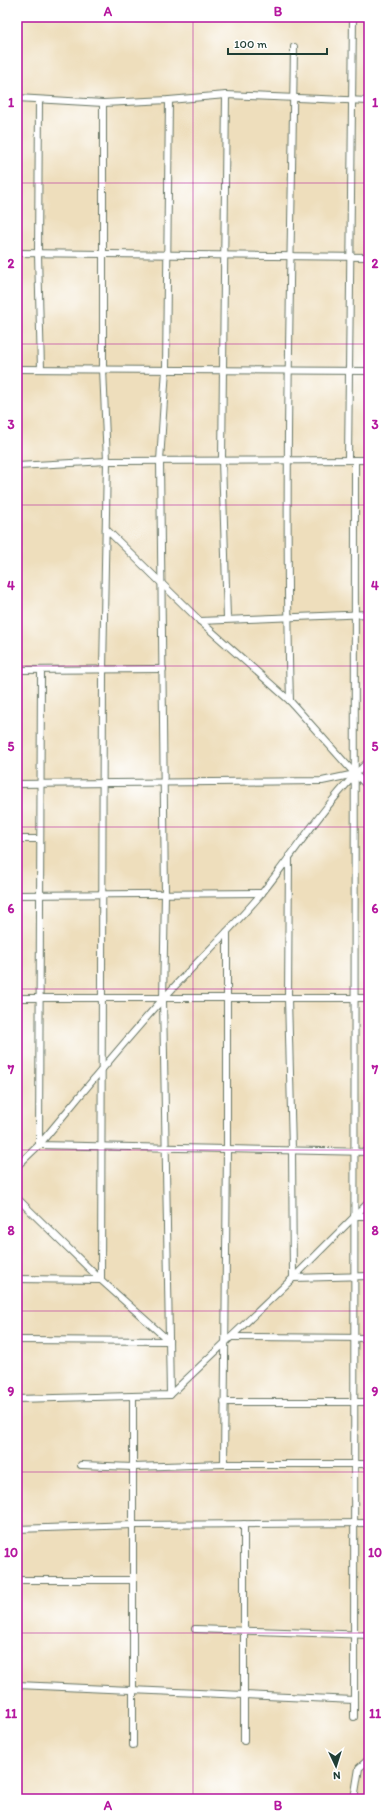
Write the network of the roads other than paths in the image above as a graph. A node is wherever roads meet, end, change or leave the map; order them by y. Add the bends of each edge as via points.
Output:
1 (352, 17) edge
2 (294, 47) dead end
3 (226, 95) junction
4 (17, 98) edge
5 (293, 98) junction
6 (39, 100) junction
7 (169, 100) junction
8 (352, 100) junction
9 (369, 101) edge
10 (103, 103) junction
11 (17, 253) edge
12 (38, 254) junction
13 (166, 254) junction
14 (104, 255) junction
15 (224, 255) junction
16 (291, 256) junction
17 (350, 257) junction
18 (369, 257) edge
19 (17, 369) edge
20 (40, 369) junction
21 (103, 369) junction
22 (166, 370) junction
23 (223, 370) junction
24 (289, 370) junction
25 (349, 371) junction
26 (369, 371) edge
27 (222, 460) junction
28 (288, 460) junction
29 (352, 460) junction
30 (369, 460) edge
31 (107, 461) junction
32 (160, 461) junction
33 (17, 466) edge
34 (106, 529) junction
35 (162, 584) junction
36 (355, 614) junction
37 (369, 614) edge
38 (288, 617) junction
39 (227, 618) junction
40 (200, 620) junction
41 (163, 669) junction
42 (17, 670) edge
43 (41, 670) junction
44 (103, 670) junction
45 (290, 701) junction
46 (369, 761) edge
47 (355, 774) junction
48 (164, 782) junction
49 (103, 783) junction
50 (17, 784) edge
51 (41, 784) junction
52 (369, 787) edge
53 (40, 839) junction
54 (17, 840) edge
55 (289, 856) junction
56 (262, 893) junction
57 (17, 895) edge
58 (40, 895) junction
59 (103, 895) junction
60 (165, 895) junction
61 (227, 932) junction
62 (17, 998) edge
63 (40, 998) junction
64 (102, 998) junction
65 (227, 998) junction
66 (288, 998) junction
67 (355, 998) junction
68 (369, 998) edge
69 (163, 999) junction
70 (102, 1071) junction
71 (39, 1145) junction
72 (102, 1146) junction
73 (166, 1147) junction
74 (227, 1149) junction
75 (292, 1150) junction
76 (354, 1151) junction
77 (369, 1152) edge
78 (17, 1166) edge
79 (17, 1198) edge
80 (369, 1202) edge
81 (354, 1216) junction
82 (369, 1216) edge
83 (354, 1276) junction
84 (369, 1276) edge
85 (293, 1278) junction
86 (17, 1279) edge
87 (101, 1280) junction
88 (232, 1336) junction
89 (354, 1338) junction
90 (369, 1338) edge
91 (17, 1340) edge
92 (169, 1341) junction
93 (224, 1345) junction
94 (170, 1395) junction
95 (133, 1396) junction
96 (17, 1399) edge
97 (224, 1402) junction
98 (354, 1402) junction
99 (369, 1402) edge
100 (224, 1464) junction
101 (354, 1464) junction
102 (369, 1464) edge
103 (81, 1465) dead end
104 (133, 1467) junction
105 (354, 1523) junction
106 (369, 1523) edge
107 (244, 1524) junction
108 (133, 1525) junction
109 (17, 1529) edge
110 (17, 1580) edge
111 (133, 1580) junction
112 (195, 1630) dead end
113 (244, 1631) junction
114 (354, 1634) junction
115 (369, 1635) edge
116 (17, 1685) edge
117 (133, 1690) junction
118 (244, 1696) junction
119 (354, 1700) junction
120 (354, 1717) dead end
121 (244, 1741) dead end
122 (133, 1745) dead end
123 (369, 1759) edge
124 (354, 1799) edge

1 - 8 street
2 - 5 street
3 - 5 street
3 - 7 street
3 - 15 street
4 - 6 street
5 - 8 street
5 - 16 street
6 - 10 street
6 - 12 street
7 - 10 street
7 - 13 street
8 - 9 street
8 - 17 street
10 - 14 street
11 - 12 street
12 - 14 street
12 - 20 street
13 - 14 street
13 - 15 street
13 - 22 street
14 - 21 street
15 - 16 street
15 - 23 street
16 - 17 street
16 - 24 street
17 - 18 street
17 - 25 street
19 - 20 street
20 - 21 street
21 - 22 street
21 - 31 street
22 - 23 street
22 - 32 street
23 - 24 street
23 - 27 street
24 - 25 street
24 - 28 street
25 - 26 street
25 - 29 street
27 - 28 street
27 - 32 street
27 - 39 street
28 - 29 street
28 - 38 street
29 - 30 street
29 - 36 street
31 - 32 street
31 - 33 street
31 - 34 street
32 - 35 street
34 - 35 street
34 - 44 street
35 - 40 street
35 - 41 street
36 - 37 street
36 - 38 street
36 - 47 street
38 - 39 street
38 - 45 street
39 - 40 street
40 - 45 street
41 - 44 street
41 - 48 street
42 - 43 street
43 - 44 street
43 - 51 street
44 - 49 street
45 - 47 street
46 - 47 street
47 - 48 street via 322,781
47 - 52 street
47 - 55 street
47 - 67 street
48 - 49 street
48 - 60 street
49 - 51 street
49 - 59 street
50 - 51 street
51 - 53 street
53 - 54 street
53 - 58 street
55 - 56 street
55 - 66 street
56 - 60 street
56 - 61 street
57 - 58 street
58 - 59 street
58 - 63 street
59 - 60 street
59 - 64 street
60 - 69 street
61 - 65 street
61 - 69 street
62 - 63 street
63 - 64 street
63 - 71 street
64 - 69 street
64 - 70 street
65 - 66 street
65 - 69 street
65 - 74 street
66 - 67 street
66 - 75 street
67 - 68 street
67 - 76 street
69 - 70 street
69 - 73 street
70 - 71 street
70 - 72 street
71 - 72 street
71 - 78 street
72 - 73 street
72 - 87 street
73 - 74 street
73 - 92 street
74 - 75 street
74 - 93 street
75 - 76 street
75 - 85 street
76 - 77 street
76 - 81 street
79 - 87 street
80 - 81 street
81 - 82 street
81 - 83 street
81 - 85 street
83 - 84 street
83 - 85 street
83 - 89 street
85 - 88 street
86 - 87 street
87 - 92 street
88 - 89 street
88 - 93 street
89 - 90 street
89 - 98 street
91 - 92 street
92 - 94 street
93 - 94 street
93 - 97 street
94 - 95 street
95 - 96 street
95 - 104 street
97 - 98 street
97 - 100 street
98 - 99 street
98 - 101 street
100 - 101 street
100 - 104 street
101 - 102 street
101 - 105 street
103 - 104 street
104 - 108 street
105 - 106 street
105 - 107 street
105 - 114 street
107 - 108 street
107 - 113 street
108 - 109 street
108 - 111 street
110 - 111 street
111 - 117 street
112 - 113 street
113 - 114 street
113 - 118 street
114 - 115 street
114 - 119 street
116 - 117 street
117 - 118 street
117 - 122 street
118 - 119 street
118 - 121 street
119 - 120 street
123 - 124 street via 359,1768

